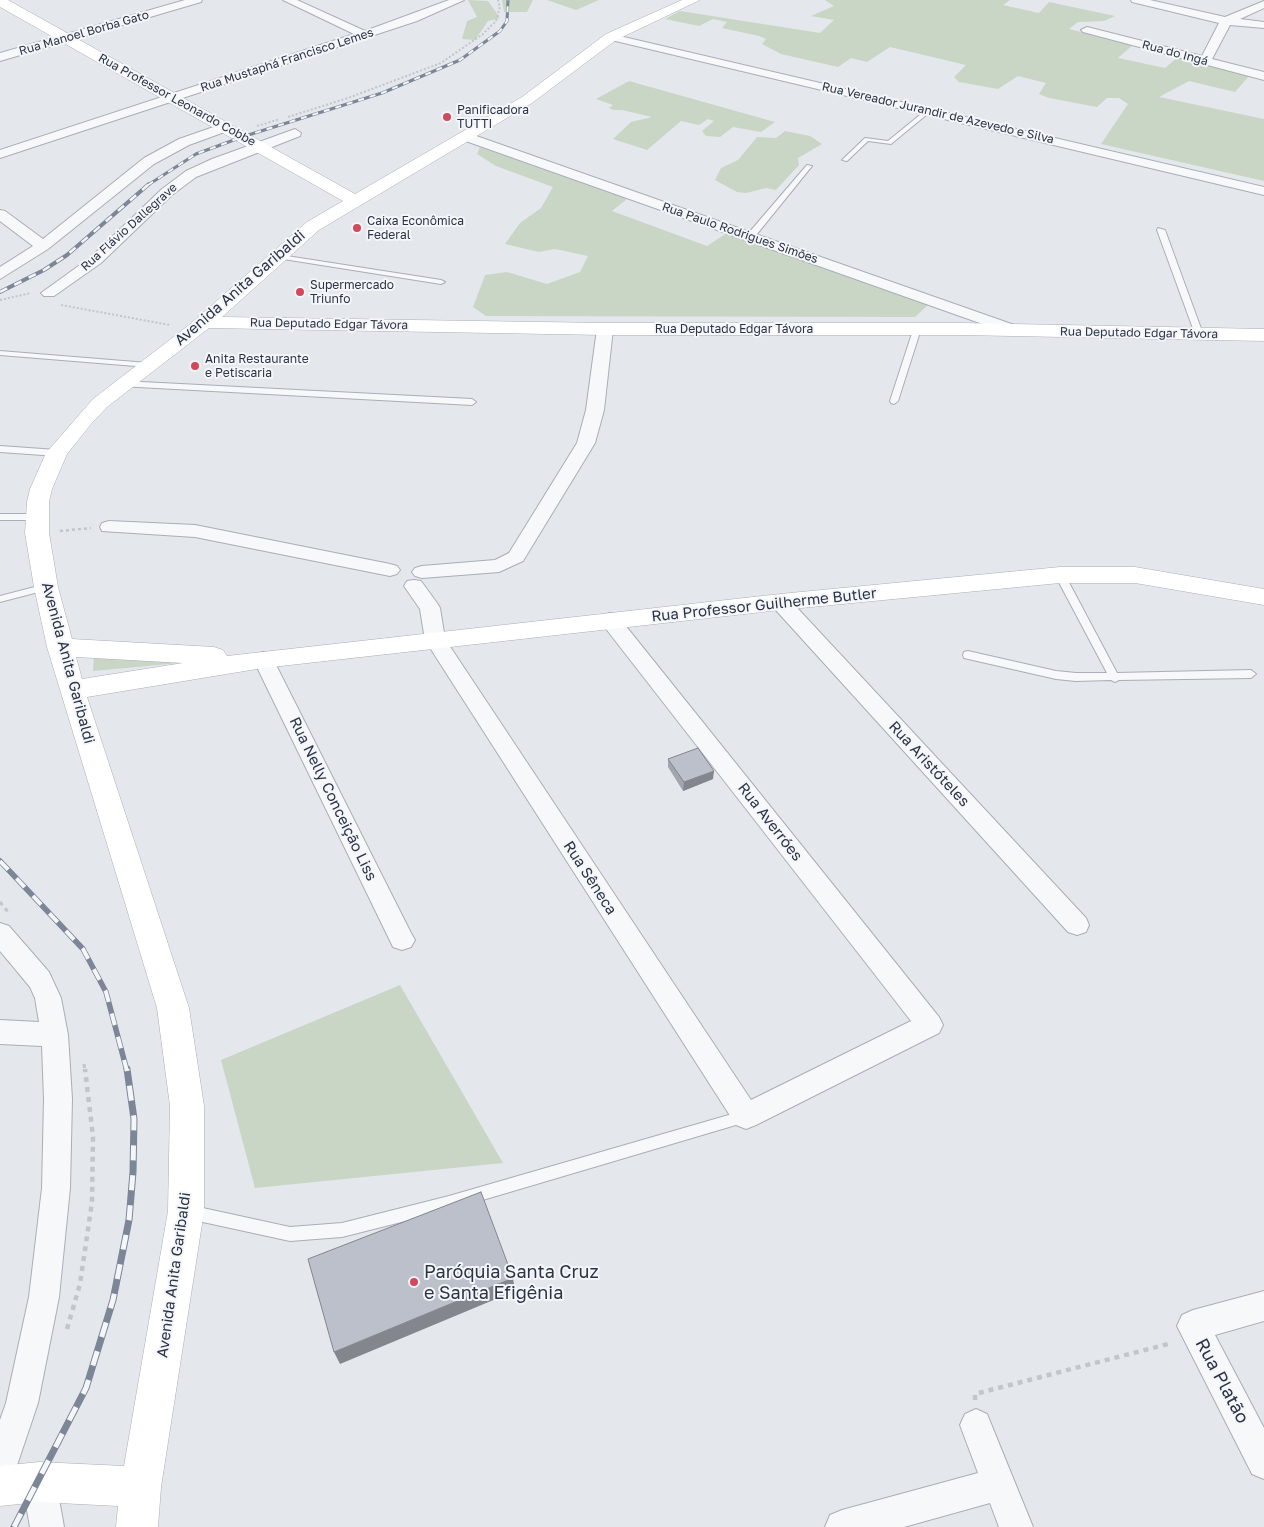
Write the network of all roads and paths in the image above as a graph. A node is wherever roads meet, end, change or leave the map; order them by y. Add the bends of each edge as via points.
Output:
1 (197, 0) edge
2 (288, 0) edge
3 (459, 0) edge
4 (498, 0) edge
5 (693, 0) edge
6 (1136, 0) edge
7 (0, 1) edge
8 (1264, 4) edge
9 (1226, 20) junction
10 (1264, 25) edge
11 (1087, 30) dead end
12 (365, 35) junction
13 (611, 37) junction
14 (66, 38) junction
15 (0, 57) edge
16 (1205, 61) junction
17 (1264, 76) edge
18 (173, 98) junction
19 (928, 111) junction
20 (225, 127) junction
21 (255, 127) dead end
22 (295, 133) dead end
23 (465, 136) junction
24 (259, 146) junction
25 (0, 154) edge
26 (845, 160) dead end
27 (809, 166) dead end
28 (1264, 191) edge
29 (354, 200) junction
30 (0, 214) edge
31 (1161, 230) dead end
32 (750, 237) junction
33 (43, 246) junction
34 (277, 256) junction
35 (0, 274) edge
36 (441, 282) dead end
37 (49, 293) junction
38 (0, 300) edge
39 (200, 326) junction
40 (605, 329) junction
41 (917, 329) junction
42 (1014, 330) junction
43 (1199, 334) junction
44 (1264, 335) edge
45 (0, 353) edge
46 (148, 365) junction
47 (122, 384) junction
48 (894, 401) dead end
49 (472, 402) dead end
50 (0, 449) edge
51 (57, 454) junction
52 (0, 517) edge
53 (37, 525) junction
54 (109, 527) joint
55 (1060, 575) junction
56 (418, 579) junction
57 (46, 587) junction
58 (1264, 597) edge
59 (0, 599) edge
60 (780, 602) junction
61 (610, 620) junction
62 (435, 640) junction
63 (60, 647) junction
64 (968, 655) dead end
65 (263, 659) junction
66 (1251, 674) dead end
67 (1115, 678) junction
68 (72, 690) junction
69 (1077, 925) dead end
70 (0, 933) edge
71 (402, 940) dead end
72 (0, 1032) edge
73 (55, 1035) junction
74 (746, 1116) junction
75 (186, 1211) junction
76 (1264, 1306) edge
77 (1194, 1326) junction
78 (976, 1425) joint
79 (1264, 1462) edge
80 (0, 1468) edge
81 (39, 1482) junction
82 (999, 1484) junction
83 (0, 1486) edge
84 (141, 1487) junction
85 (47, 1527) edge
86 (137, 1527) edge
87 (842, 1527) edge
88 (1016, 1527) edge

1 - 14 street, Rua Manoel Borba Gato
2 - 12 street
3 - 12 street, Rua Mustaphá Francisco Lemes
4 - 21 path via 500,8 496,20 483,34 441,63 348,98
5 - 13 main road, Avenida Anita Garibaldi
6 - 9 street
7 - 14 main road, Rua Professor Leonardo Cobbe
8 - 9 street
9 - 10 street
9 - 16 street
11 - 16 street, Rua do Ingá
12 - 18 street, Rua Mustaphá Francisco Lemes
13 - 19 street, Rua Vereador Jurandir de Azevedo e Silva
13 - 23 main road, Avenida Anita Garibaldi via 532,96
14 - 15 street, Rua Manoel Borba Gato
14 - 18 main road, Rua Professor Leonardo Cobbe
16 - 17 street, Rua do Ingá
18 - 20 main road, Rua Professor Leonardo Cobbe
18 - 25 street, Rua Mustaphá Francisco Lemes
19 - 26 lane via 889,143 867,139
19 - 28 street, Rua Vereador Jurandir de Azevedo e Silva
20 - 24 main road, Rua Professor Leonardo Cobbe
20 - 33 street via 184,142 149,162
22 - 24 street, Rua Flávio Dallegrave
23 - 29 main road, Avenida Anita Garibaldi
23 - 32 street, Rua Paulo Rodrigues Simões
24 - 29 main road, Rua Professor Leonardo Cobbe
24 - 37 street, Rua Flávio Dallegrave via 201,169 179,182 96,260
27 - 32 lane
29 - 34 main road, Avenida Anita Garibaldi via 313,226
30 - 33 street
31 - 43 lane
32 - 42 street, Rua Paulo Rodrigues Simões
33 - 35 street
34 - 36 lane
34 - 39 main road, Avenida Anita Garibaldi
37 - 38 path via 16,295
37 - 39 path via 56,305
39 - 40 main road, Rua Deputado Edgar Távora
39 - 46 main road, Avenida Anita Garibaldi
40 - 41 main road, Rua Deputado Edgar Távora
40 - 56 street via 596,410 586,443 516,557 500,566
41 - 42 main road, Rua Deputado Edgar Távora
41 - 48 lane
42 - 43 main road, Rua Deputado Edgar Távora
43 - 44 main road, Rua Deputado Edgar Távora
45 - 46 lane
46 - 47 main road, Avenida Anita Garibaldi
47 - 49 lane
47 - 51 main road, Avenida Anita Garibaldi via 84,420
50 - 51 lane
51 - 53 main road, Avenida Anita Garibaldi via 41,489
52 - 53 lane
53 - 54 path
53 - 57 main road, Avenida Anita Garibaldi
54 - 56 street via 195,531 390,570 398,566
55 - 58 main road, Rua Professor Guilherme Butler via 1134,574
55 - 60 main road, Rua Professor Guilherme Butler
55 - 67 lane
56 - 62 street via 430,608
57 - 59 lane
57 - 63 main road, Avenida Anita Garibaldi
60 - 61 main road, Rua Professor Guilherme Butler
60 - 69 street, Rua Aristóteles
61 - 62 main road, Rua Professor Guilherme Butler
61 - 74 street, Rua Averróes via 930,1024
62 - 65 main road, Rua Professor Guilherme Butler
62 - 74 street, Rua Sêneca
63 - 65 main road, Rua Professor Guilherme Butler
63 - 68 main road, Avenida Anita Garibaldi
64 - 67 lane via 1056,675
65 - 68 main road, Rua Professor Guilherme Butler
65 - 71 street, Rua Nelly Conceição Liss
66 - 67 lane
68 - 75 main road, Avenida Anita Garibaldi via 173,1008 187,1106
70 - 73 street via 40,980 48,998
72 - 73 street
73 - 80 street via 58,1138 53,1225 44,1298 22,1403
74 - 75 lane via 449,1203 342,1230 290,1234
75 - 84 main road, Avenida Anita Garibaldi
76 - 77 street
77 - 78 path via 1182,1340 975,1394
77 - 79 street, Rua Platão
78 - 82 street
81 - 83 main road
81 - 84 main road
81 - 85 street
82 - 87 street
82 - 88 street
84 - 86 main road, Avenida Anita Garibaldi

